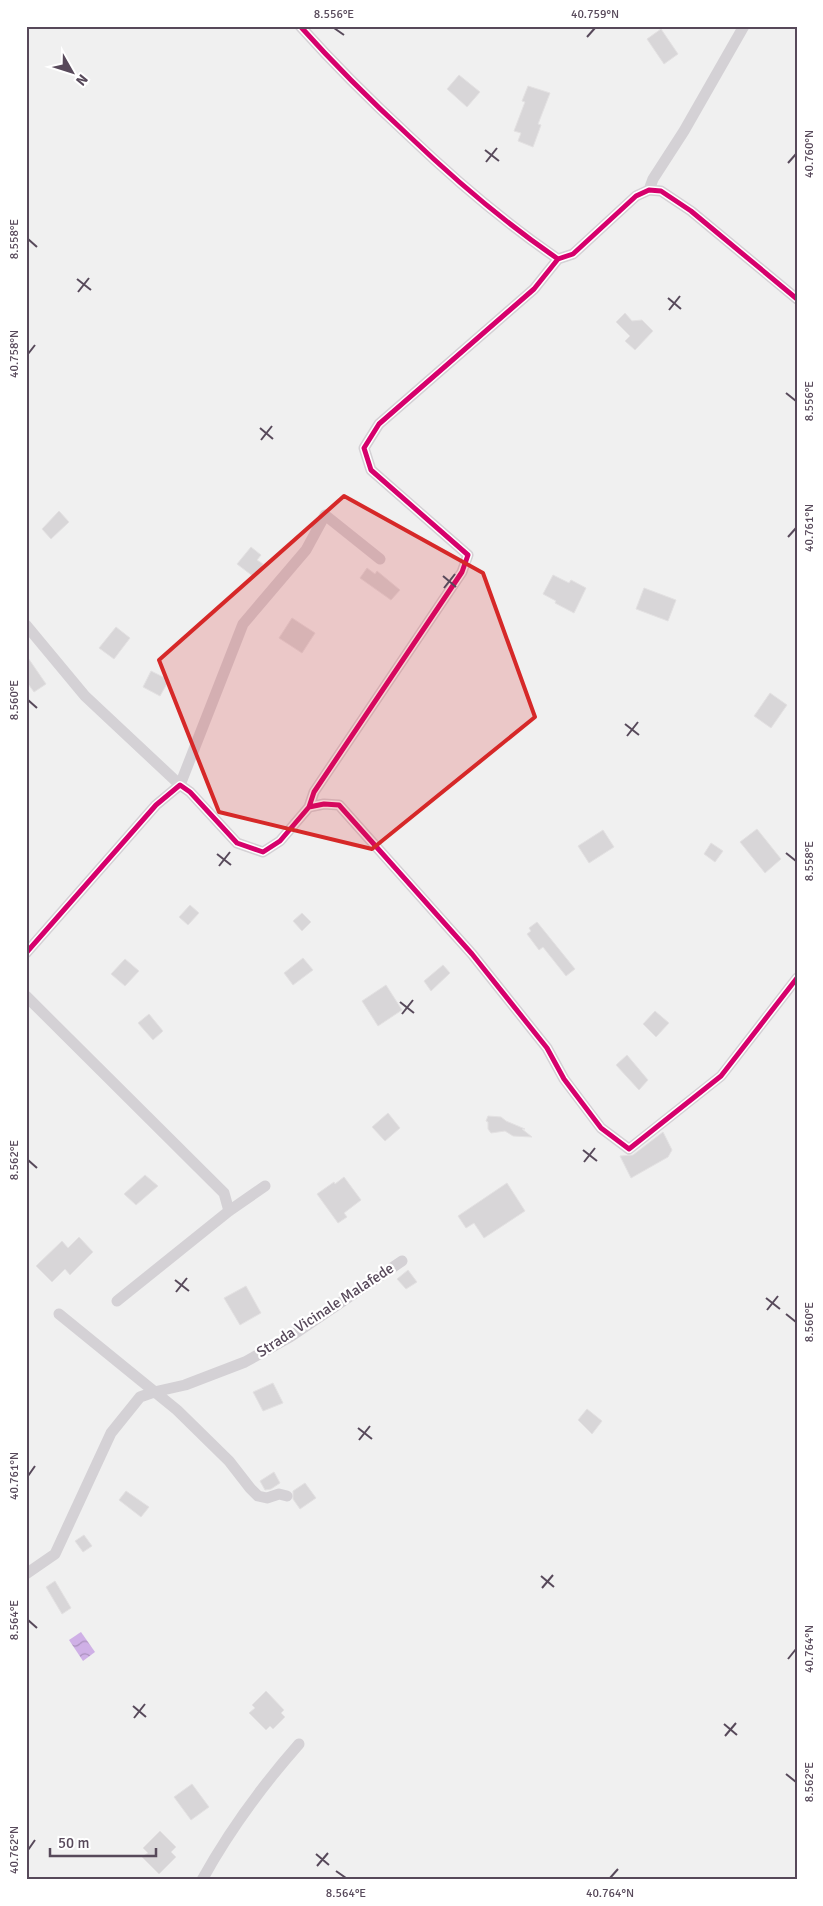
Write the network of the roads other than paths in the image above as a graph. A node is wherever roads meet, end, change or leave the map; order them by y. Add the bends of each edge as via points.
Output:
1 (300, 26) edge
2 (744, 26) edge
3 (649, 190) junction
4 (558, 259) junction
5 (797, 299) edge
6 (380, 559) dead end
7 (26, 625) edge
8 (180, 785) junction
9 (308, 807) junction
10 (26, 953) edge
11 (797, 978) edge
12 (26, 996) edge
13 (265, 1186) dead end
14 (229, 1211) junction
15 (402, 1261) dead end
16 (117, 1301) dead end
17 (59, 1314) dead end
18 (154, 1392) junction
19 (287, 1496) dead end
20 (26, 1574) edge
21 (299, 1744) dead end
22 (202, 1880) edge

1 - 4 street via 359,89 442,168 520,233
2 - 3 street
3 - 4 street via 636,196 573,254
3 - 5 street via 661,191 691,211
4 - 9 street via 534,289 379,424 364,448 371,470 468,555 462,572 314,792
6 - 8 street via 325,515 306,550 243,624
7 - 8 street via 85,696
8 - 9 street via 237,843 263,852 280,841
8 - 10 street via 156,805
9 - 11 street via 339,806 467,948 547,1048 564,1079 601,1128 629,1149 721,1076
12 - 14 street via 224,1193
13 - 14 street
14 - 16 street
15 - 18 street, Strada Vicinale Malafede via 290,1337 244,1362 185,1385
17 - 18 street
18 - 19 street via 184,1416 229,1461 258,1496
18 - 20 street, Strada Vicinale Malafede via 140,1397 111,1433 55,1554
21 - 22 street via 221,1845

